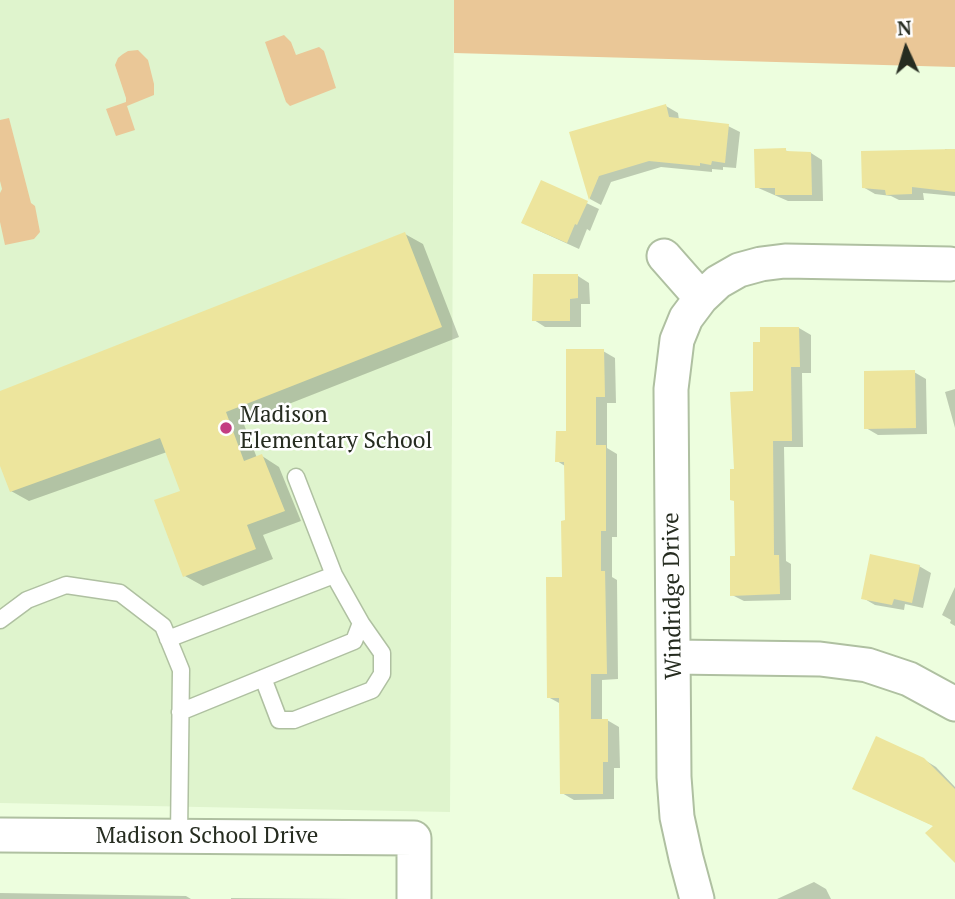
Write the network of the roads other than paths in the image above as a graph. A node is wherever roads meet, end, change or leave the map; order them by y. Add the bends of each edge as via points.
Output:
1 (664, 256) dead end
2 (950, 264) dead end
3 (701, 298) junction
4 (296, 477) dead end
5 (334, 575) junction
6 (0, 620) edge
7 (362, 623) junction
8 (168, 639) junction
9 (674, 657) junction
10 (263, 678) junction
11 (955, 704) edge
12 (180, 712) junction
13 (0, 835) edge
14 (179, 836) junction
15 (414, 899) edge
16 (697, 899) edge

1 - 3 street
2 - 3 street, Windridge Drive via 761,264 739,270
3 - 9 street, Windridge Drive via 686,318 672,365
4 - 5 lane
5 - 7 lane
5 - 8 lane
6 - 8 lane via 27,600 66,585 120,593 163,626
7 - 10 lane via 354,641
7 - 10 lane via 382,653 382,674 372,690 294,720 279,720
8 - 12 lane via 181,670
9 - 11 street via 820,659 867,665 909,679
9 - 16 street, Windridge Drive via 677,817
10 - 12 lane
12 - 14 lane
13 - 14 street, Madison School Drive
14 - 15 street, Madison School Drive via 414,838

